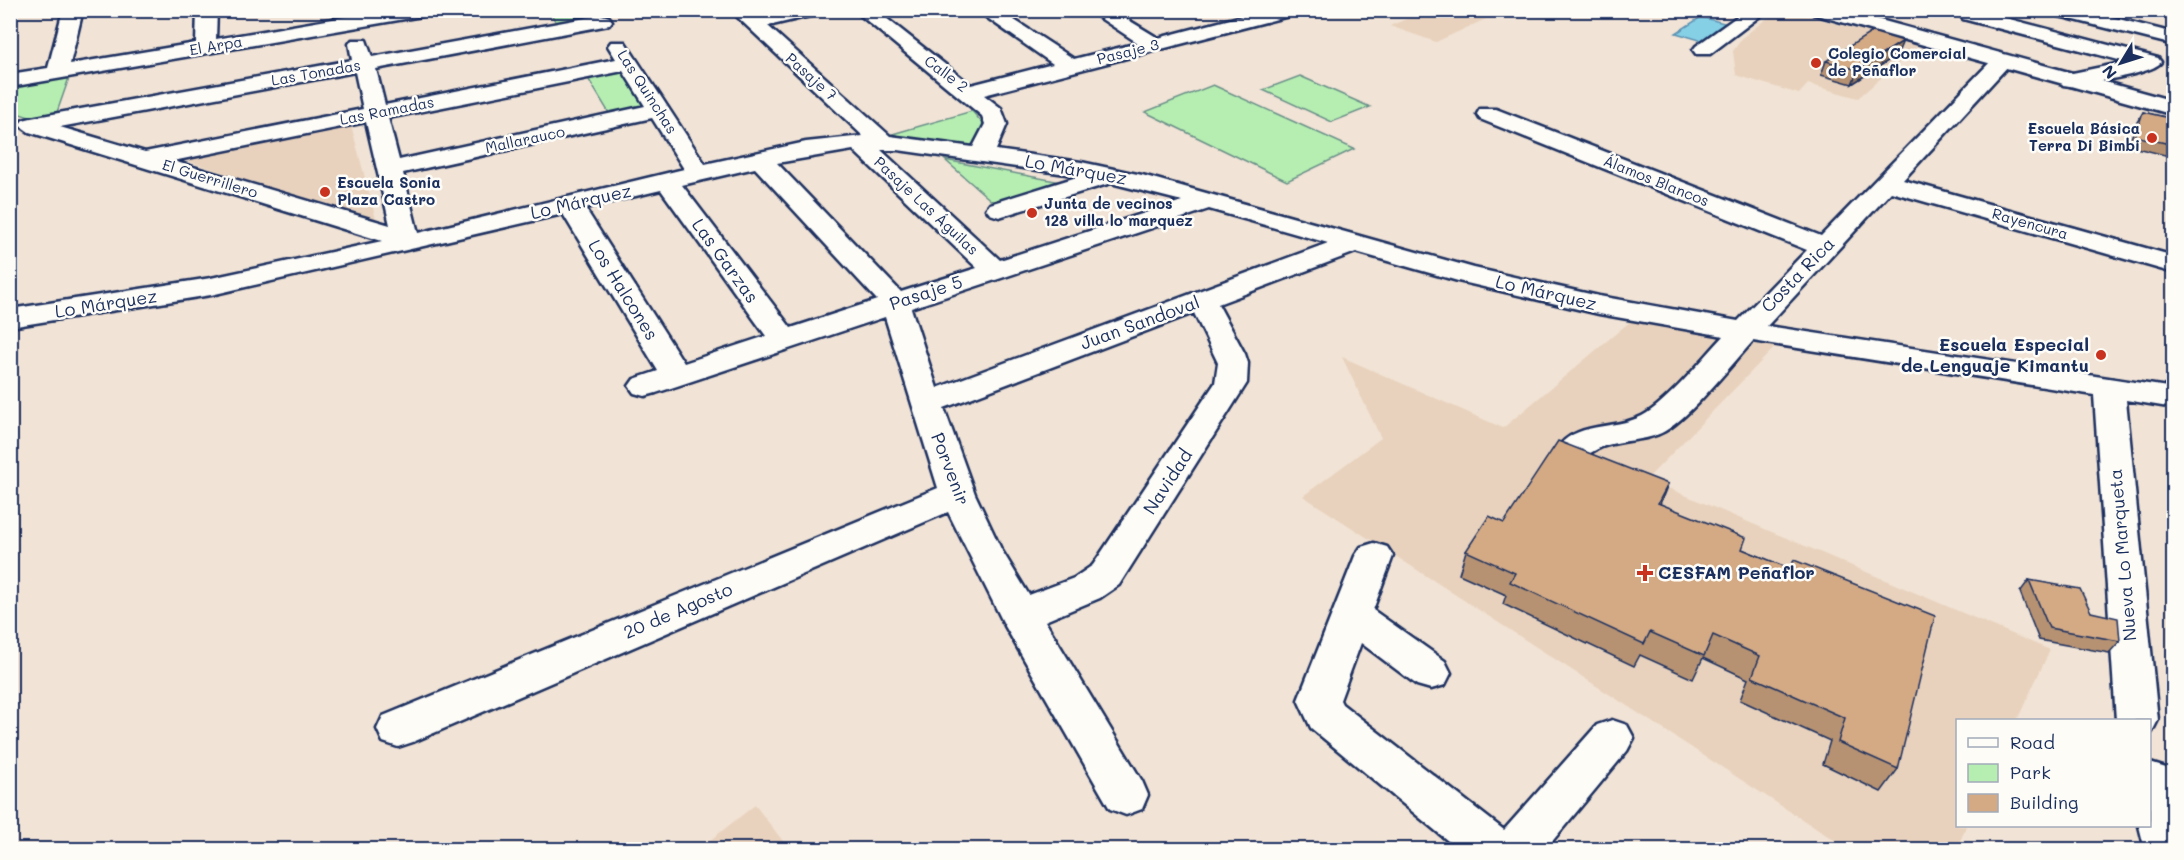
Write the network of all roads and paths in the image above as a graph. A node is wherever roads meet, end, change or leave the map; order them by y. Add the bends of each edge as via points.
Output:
1 (73, 10) edge
2 (207, 10) edge
3 (422, 10) edge
4 (544, 10) edge
5 (812, 10) edge
6 (863, 10) edge
7 (986, 10) edge
8 (1097, 10) edge
9 (1211, 10) edge
10 (1758, 10) edge
11 (1820, 10) edge
12 (2058, 10) edge
13 (2168, 10) edge
14 (1286, 11) edge
15 (2174, 12) edge
16 (1970, 15) dead end
17 (352, 16) edge
18 (598, 16) edge
19 (746, 17) edge
20 (1236, 24) junction
21 (555, 30) junction
22 (2174, 39) edge
23 (1156, 45) junction
24 (206, 48) junction
25 (1703, 50) dead end
26 (2174, 58) edge
27 (2002, 61) junction
28 (629, 63) junction
29 (2151, 63) junction
30 (363, 64) junction
31 (1070, 66) junction
32 (57, 73) junction
33 (578, 73) junction
34 (2071, 80) junction
35 (10, 81) edge
36 (84, 92) junction
37 (970, 92) junction
38 (597, 106) junction
39 (2174, 108) edge
40 (660, 110) junction
41 (375, 113) junction
42 (1488, 114) dead end
43 (21, 122) edge
44 (871, 142) junction
45 (982, 153) junction
46 (145, 159) junction
47 (760, 159) junction
48 (389, 169) junction
49 (699, 174) junction
50 (1112, 175) junction
51 (667, 182) junction
52 (1886, 183) junction
53 (1208, 201) junction
54 (570, 204) junction
55 (999, 209) dead end
56 (407, 243) junction
57 (1354, 243) junction
58 (1824, 247) junction
59 (2174, 265) edge
60 (995, 270) junction
61 (1202, 300) junction
62 (895, 303) junction
63 (10, 318) edge
64 (1745, 330) junction
65 (784, 340) junction
66 (676, 375) junction
67 (645, 386) dead end
68 (2109, 388) junction
69 (2174, 398) edge
70 (926, 403) junction
71 (1572, 451) edge
72 (957, 494) junction
73 (1374, 556) dead end
74 (1020, 615) junction
75 (1352, 615) junction
76 (1431, 673) dead end
77 (2137, 719) edge
78 (398, 729) dead end
79 (1612, 738) dead end
80 (2151, 786) edge
81 (1126, 795) dead end
82 (1494, 849) edge
83 (1516, 849) edge
84 (2168, 849) edge

1 - 32 street
2 - 24 street
3 - 17 street, El Arpa
4 - 21 street
5 - 19 street
6 - 37 street, Calle 2
7 - 31 street
8 - 23 street
9 - 20 street
10 - 25 street
11 - 27 street
12 - 22 street
13 - 15 street
14 - 20 street, Pasaje 3
16 - 29 street
17 - 24 street, El Arpa
17 - 30 street
18 - 21 street, Las Tonadas
18 - 28 street, Las Quinchas
19 - 44 street, Pasaje 7
20 - 23 street, Pasaje 3
21 - 30 street, Las Tonadas
23 - 31 street, Pasaje 3
24 - 36 street, El Arpa
26 - 29 street
27 - 34 street
27 - 52 street, Costa Rica
28 - 33 street, Las Ramadas
28 - 40 street, Las Quinchas
29 - 34 street
30 - 36 street, Las Tonadas
30 - 41 street
31 - 37 street, Pasaje 3
32 - 35 street, El Arpa
32 - 36 street, El Arpa
33 - 38 street
33 - 41 street, Las Ramadas
34 - 39 street
36 - 43 street, Las Tonadas
37 - 45 street, Calle 2 via 996,118
38 - 40 street, Mallarauco
38 - 48 street, Mallarauco
40 - 49 street, Las Quinchas
41 - 46 street, Las Ramadas
41 - 48 street
42 - 58 street, Álamos Blancos
43 - 46 street, El Guerrillero
44 - 45 street, Lo Márquez
44 - 47 street, Lo Márquez via 814,147
44 - 60 street, Pasaje Las Águilas
45 - 50 street, Lo Márquez
46 - 56 street, El Guerrillero via 384,232
47 - 49 street, Lo Márquez
47 - 62 street, Porvenir
48 - 56 street
49 - 51 street, Lo Márquez
50 - 53 street, Lo Márquez
50 - 55 street
51 - 54 street, Lo Márquez
51 - 65 street, Las Garzas
52 - 58 street, Costa Rica
52 - 59 street, Rayencura
53 - 57 street, Lo Márquez
53 - 60 street, Pasaje 5
54 - 56 street, Lo Márquez
54 - 66 street, Los Halcones
56 - 63 street, Lo Márquez via 197,288
57 - 61 street, Juan Sandoval
57 - 64 street, Lo Márquez via 1530,290
58 - 64 street, Costa Rica
60 - 62 street, Pasaje 5
61 - 70 street, Juan Sandoval
61 - 74 street, Navidad via 1230,354 1234,373 1231,383 1106,575 1087,588
62 - 65 street, Pasaje 5
62 - 70 street, Porvenir
64 - 68 street, Lo Márquez
64 - 71 street, Costa Rica via 1654,425 1627,434 1590,438
65 - 66 street, Pasaje 5
66 - 67 street, Pasaje 5
68 - 69 street, Lo Márquez
68 - 77 street, Nueva Lo Marqueta
70 - 72 street, Porvenir
72 - 74 street, Porvenir
72 - 78 street, 20 de Agosto
73 - 75 street
74 - 81 street, Porvenir
75 - 76 street
75 - 82 street via 1319,700 1326,716
79 - 83 street
80 - 84 street

